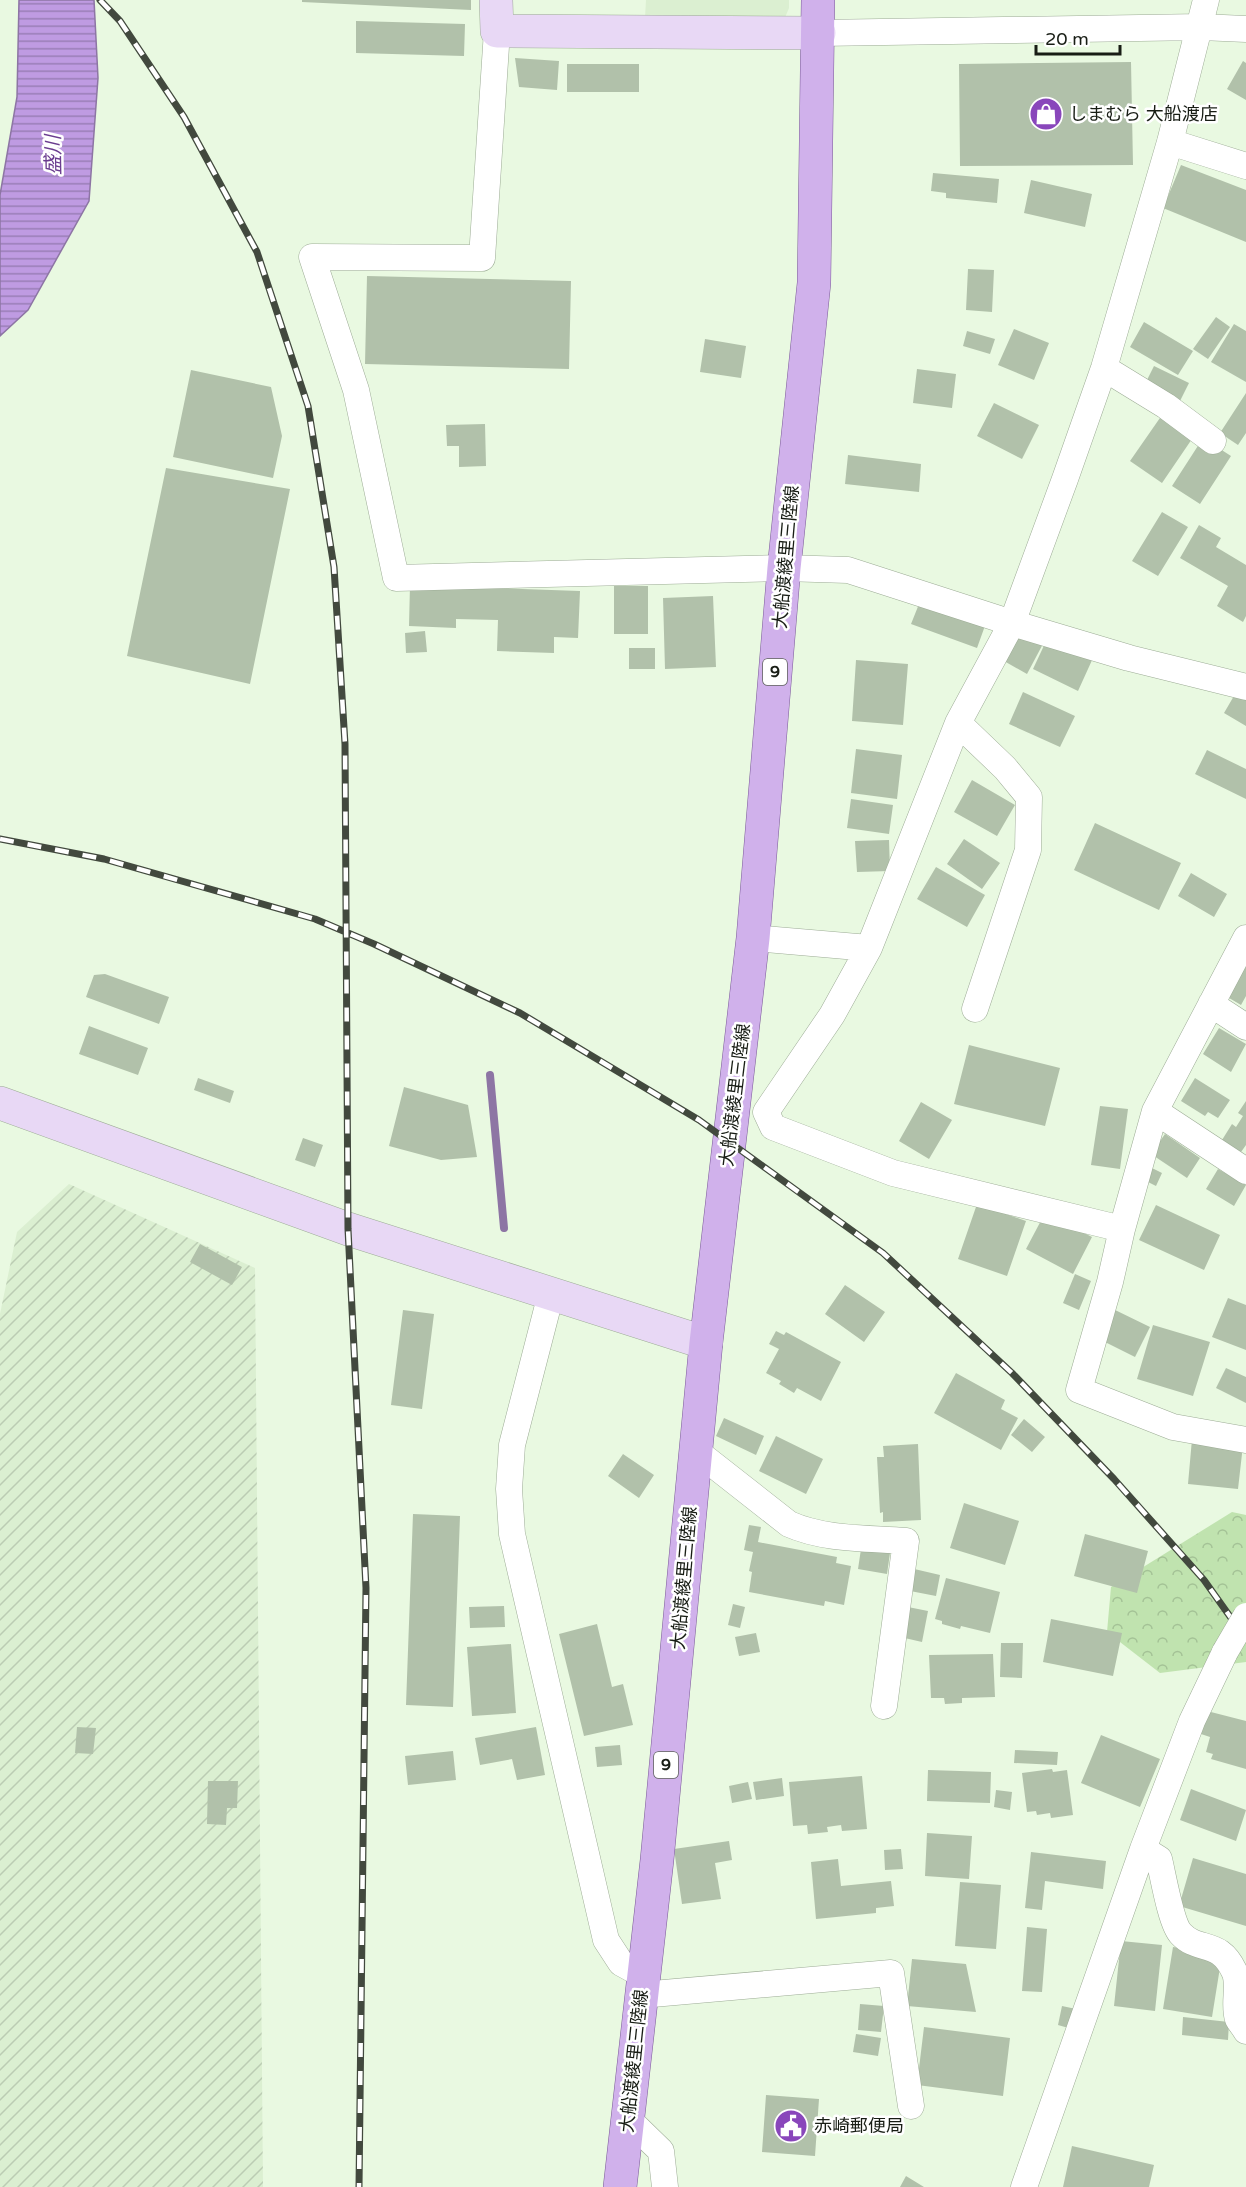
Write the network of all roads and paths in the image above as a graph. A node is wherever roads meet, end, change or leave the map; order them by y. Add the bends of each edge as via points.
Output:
1 (818, 0) edge
2 (1206, 0) edge
3 (496, 15) edge
4 (1201, 27) junction
5 (1246, 29) edge
6 (819, 33) junction
7 (1170, 142) junction
8 (1246, 166) edge
9 (1104, 368) junction
10 (1213, 441) dead end
11 (784, 568) junction
12 (1012, 623) junction
13 (1246, 687) edge
14 (958, 723) junction
15 (753, 938) junction
16 (1246, 938) edge
17 (869, 948) junction
18 (1211, 1004) junction
19 (975, 1009) dead end
20 (1246, 1027) edge
21 (0, 1104) edge
22 (1155, 1110) junction
23 (1246, 1172) edge
24 (1122, 1228) junction
25 (551, 1294) junction
26 (706, 1343) junction
27 (1246, 1440) edge
28 (696, 1451) junction
29 (1246, 1616) edge
30 (884, 1706) dead end
31 (1143, 1849) junction
32 (642, 1985) junction
33 (1246, 2031) edge
34 (911, 2106) dead end
35 (627, 2118) junction
36 (620, 2187) edge
37 (665, 2187) edge
38 (1024, 2187) edge

1 - 6 main road, 大船渡綾里三陸線 / 9
2 - 4 street
3 - 6 street
3 - 11 street via 482,258 312,257 356,390 396,578
4 - 5 street
4 - 6 street
4 - 7 street
6 - 11 main road, 大船渡綾里三陸線 / 9 via 814,283
7 - 8 street
7 - 9 street
9 - 10 street
9 - 12 street
11 - 12 street via 848,570
11 - 15 main road, 大船渡綾里三陸線 / 9
12 - 13 street
12 - 14 street
14 - 17 street
14 - 19 street via 1029,797 1028,849
15 - 17 street
15 - 26 main road, 大船渡綾里三陸線 / 9
16 - 18 street
17 - 24 street via 832,1015 766,1112 773,1127 893,1173
18 - 20 street
18 - 22 street
21 - 25 street via 348,1229
22 - 23 street
22 - 24 street
24 - 27 street via 1079,1390 1173,1428
25 - 26 street
25 - 32 street via 512,1445 512,1534 606,1940
26 - 28 main road, 大船渡綾里三陸線 / 9
28 - 30 street via 797,1528 906,1541
28 - 32 main road, 大船渡綾里三陸線 / 9
29 - 31 street, bridge via 1192,1721
31 - 33 street via 1160,1859 1181,1935 1218,1950 1236,1975 1238,2019
31 - 38 street
32 - 34 street via 891,1973
32 - 35 main road, 大船渡綾里三陸線 / 9
35 - 36 main road, 大船渡綾里三陸線 / 9
35 - 37 street via 661,2151

